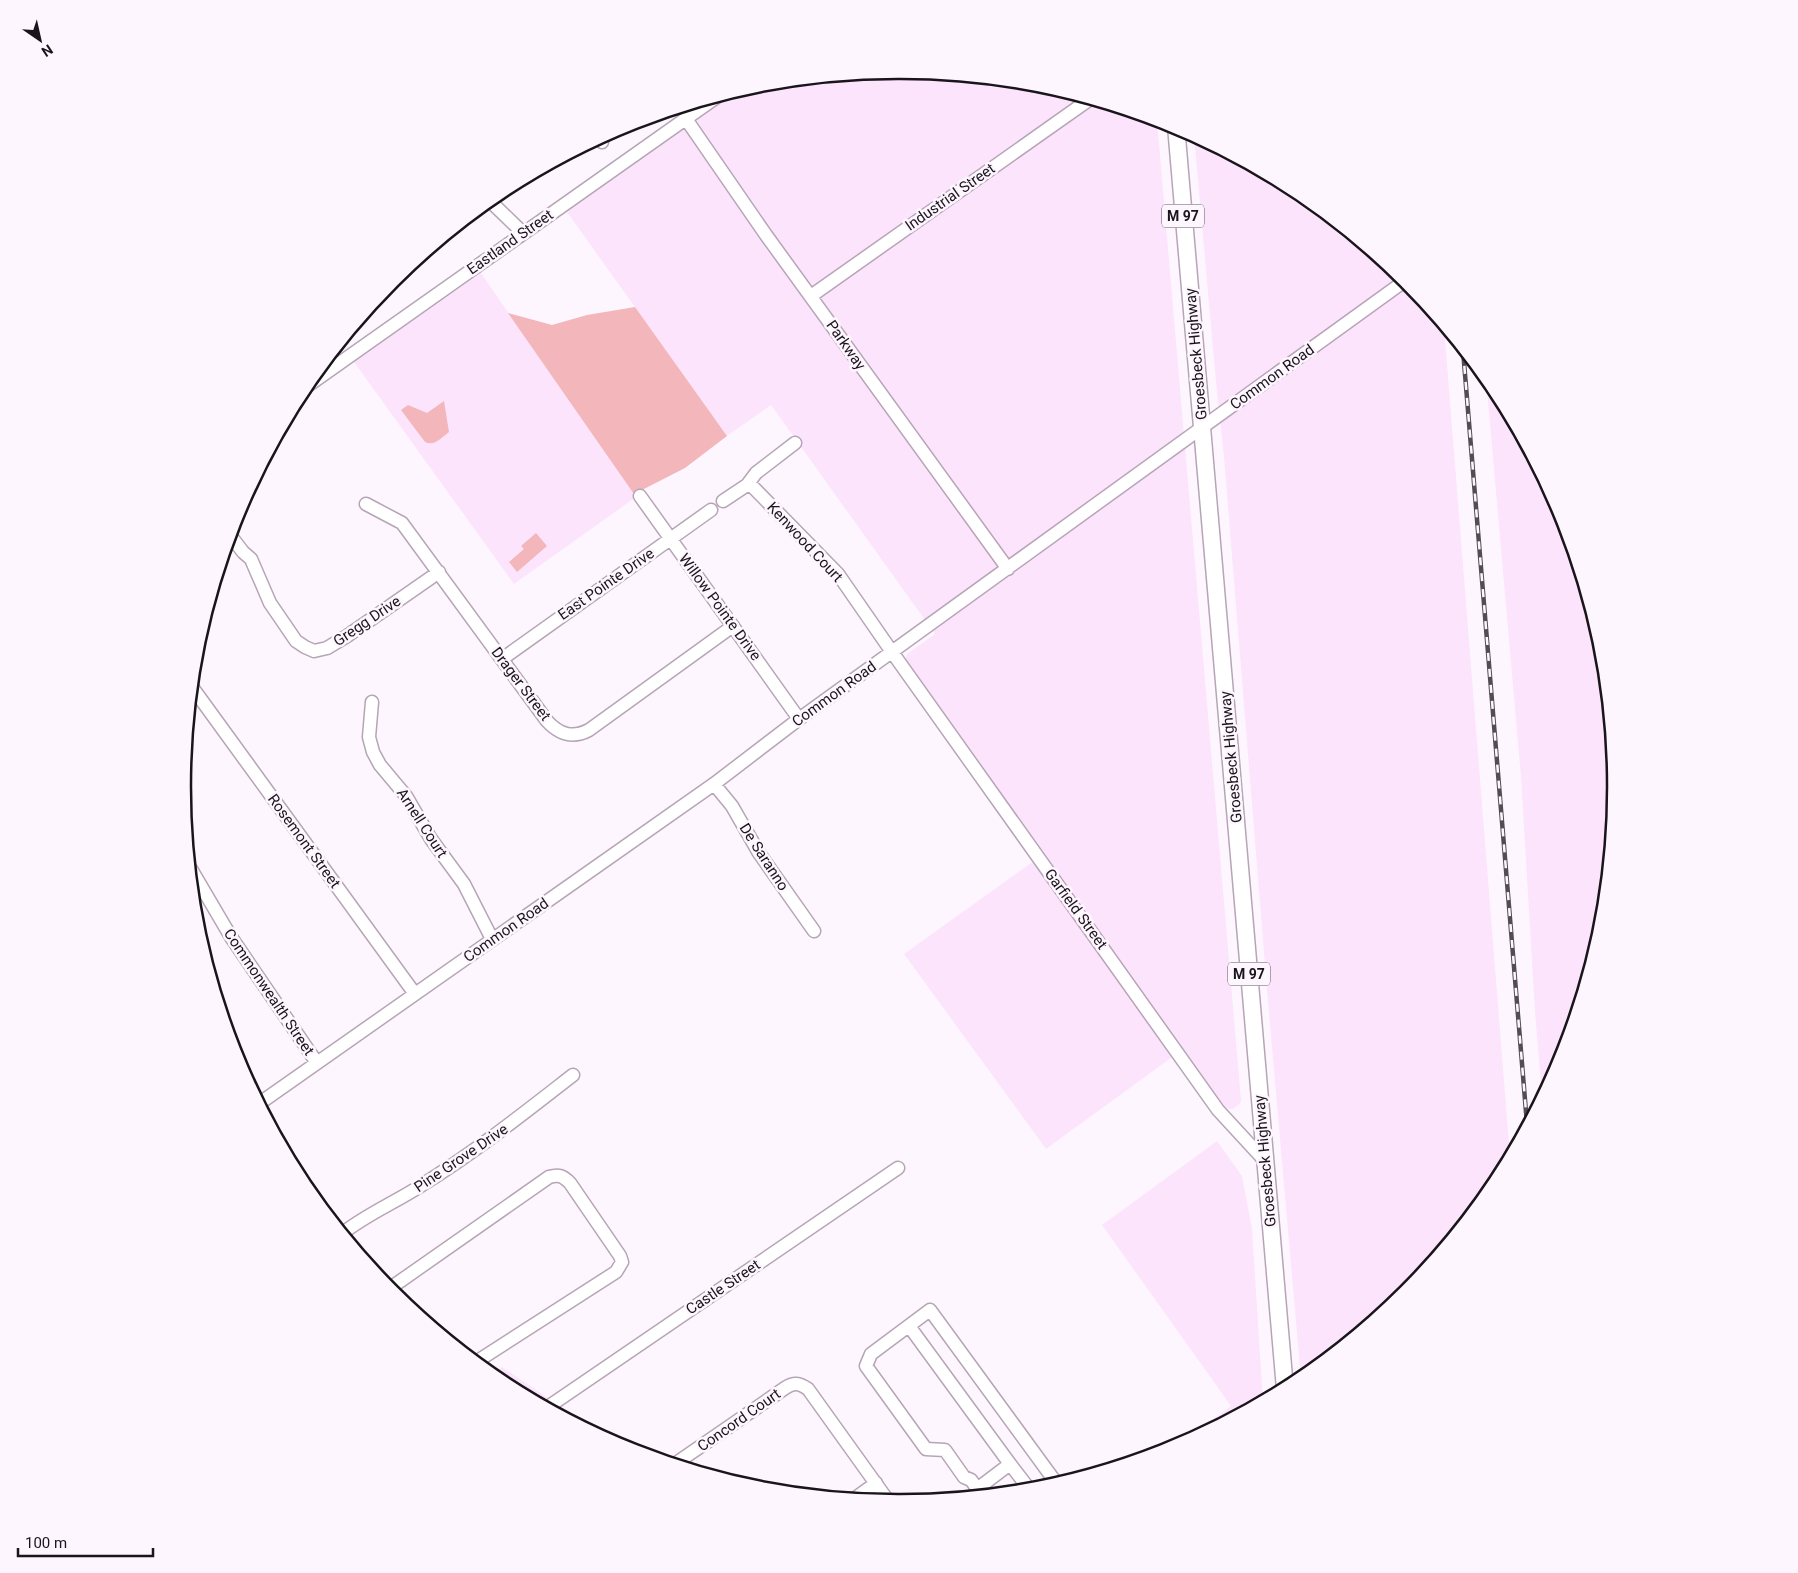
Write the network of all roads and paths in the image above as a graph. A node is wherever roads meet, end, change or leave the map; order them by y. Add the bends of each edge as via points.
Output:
1 (1084, 103) edge
2 (701, 107) edge
3 (686, 119) junction
4 (1177, 136) edge
5 (495, 206) edge
6 (523, 233) junction
7 (1398, 285) edge
8 (811, 296) junction
9 (326, 373) edge
10 (1202, 428) junction
11 (794, 443) dead end
12 (749, 483) junction
13 (640, 496) dead end
14 (723, 501) dead end
15 (366, 504) dead end
16 (711, 510) dead end
17 (671, 539) junction
18 (235, 542) edge
19 (1008, 569) junction
20 (439, 572) junction
21 (733, 626) junction
22 (892, 652) junction
23 (502, 659) junction
24 (197, 694) edge
25 (372, 702) dead end
26 (799, 719) junction
27 (714, 784) junction
28 (197, 879) edge
29 (814, 931) dead end
30 (492, 940) junction
31 (415, 994) junction
32 (318, 1063) junction
33 (574, 1075) dead end
34 (264, 1100) edge
35 (1266, 1161) junction
36 (898, 1168) dead end
37 (348, 1229) edge
38 (396, 1284) edge
39 (909, 1326) junction
40 (482, 1358) edge
41 (1284, 1380) edge
42 (553, 1403) edge
43 (681, 1460) edge
44 (1010, 1464) junction
45 (1052, 1477) edge
46 (876, 1483) junction
47 (1025, 1483) edge
48 (978, 1489) edge
49 (982, 1489) edge
50 (862, 1493) edge
51 (883, 1494) edge

1 - 8 street, Industrial Street
2 - 3 street, Eastland Street
3 - 6 street, Eastland Street
3 - 8 street, Parkway
4 - 10 main road, Groesbeck Highway / M 97
5 - 6 street
6 - 9 street, Eastland Street
7 - 10 street, Common Road
8 - 19 street, Parkway
10 - 19 street, Common Road
10 - 35 main road, Groesbeck Highway / M 97
11 - 12 street via 756,473
12 - 14 street
12 - 22 street, Kenwood Court via 838,574
13 - 17 street, Willow Pointe Drive
15 - 20 street, Drager Street via 402,523
16 - 17 street, East Pointe Drive
17 - 21 street, Willow Pointe Drive
17 - 23 street, East Pointe Drive
18 - 20 street, Gregg Drive via 251,559 270,603 296,641 314,651 327,648 347,636
19 - 22 street, Common Road
20 - 23 street, Drager Street
21 - 23 street, Drager Street via 589,730 575,734 567,735 554,728
21 - 26 street, Willow Pointe Drive
22 - 26 street, Common Road
22 - 35 street, Garfield Street via 1218,1110
24 - 31 street, Rosemont Street
25 - 30 street, Arnell Court via 369,737 373,752 464,884
26 - 27 street, Common Road
27 - 29 street, De Saranno via 732,806 759,852
27 - 30 street, Common Road
28 - 32 street, Commonwealth Street via 231,937
30 - 31 street, Common Road
31 - 32 street, Common Road
32 - 34 street, Common Road
33 - 37 street, Pine Grove Drive via 499,1133 422,1185
35 - 41 main road, Groesbeck Highway / M 97
36 - 42 street, Castle Street
38 - 40 street via 549,1177 563,1176 620,1256 620,1267
39 - 44 street
39 - 45 street via 930,1310
39 - 48 street via 871,1354 866,1366 926,1448 945,1450 964,1477 972,1480
43 - 46 street, Concord Court via 796,1383 808,1389
44 - 47 street
44 - 49 street
46 - 50 street
46 - 51 street, Concord Court

